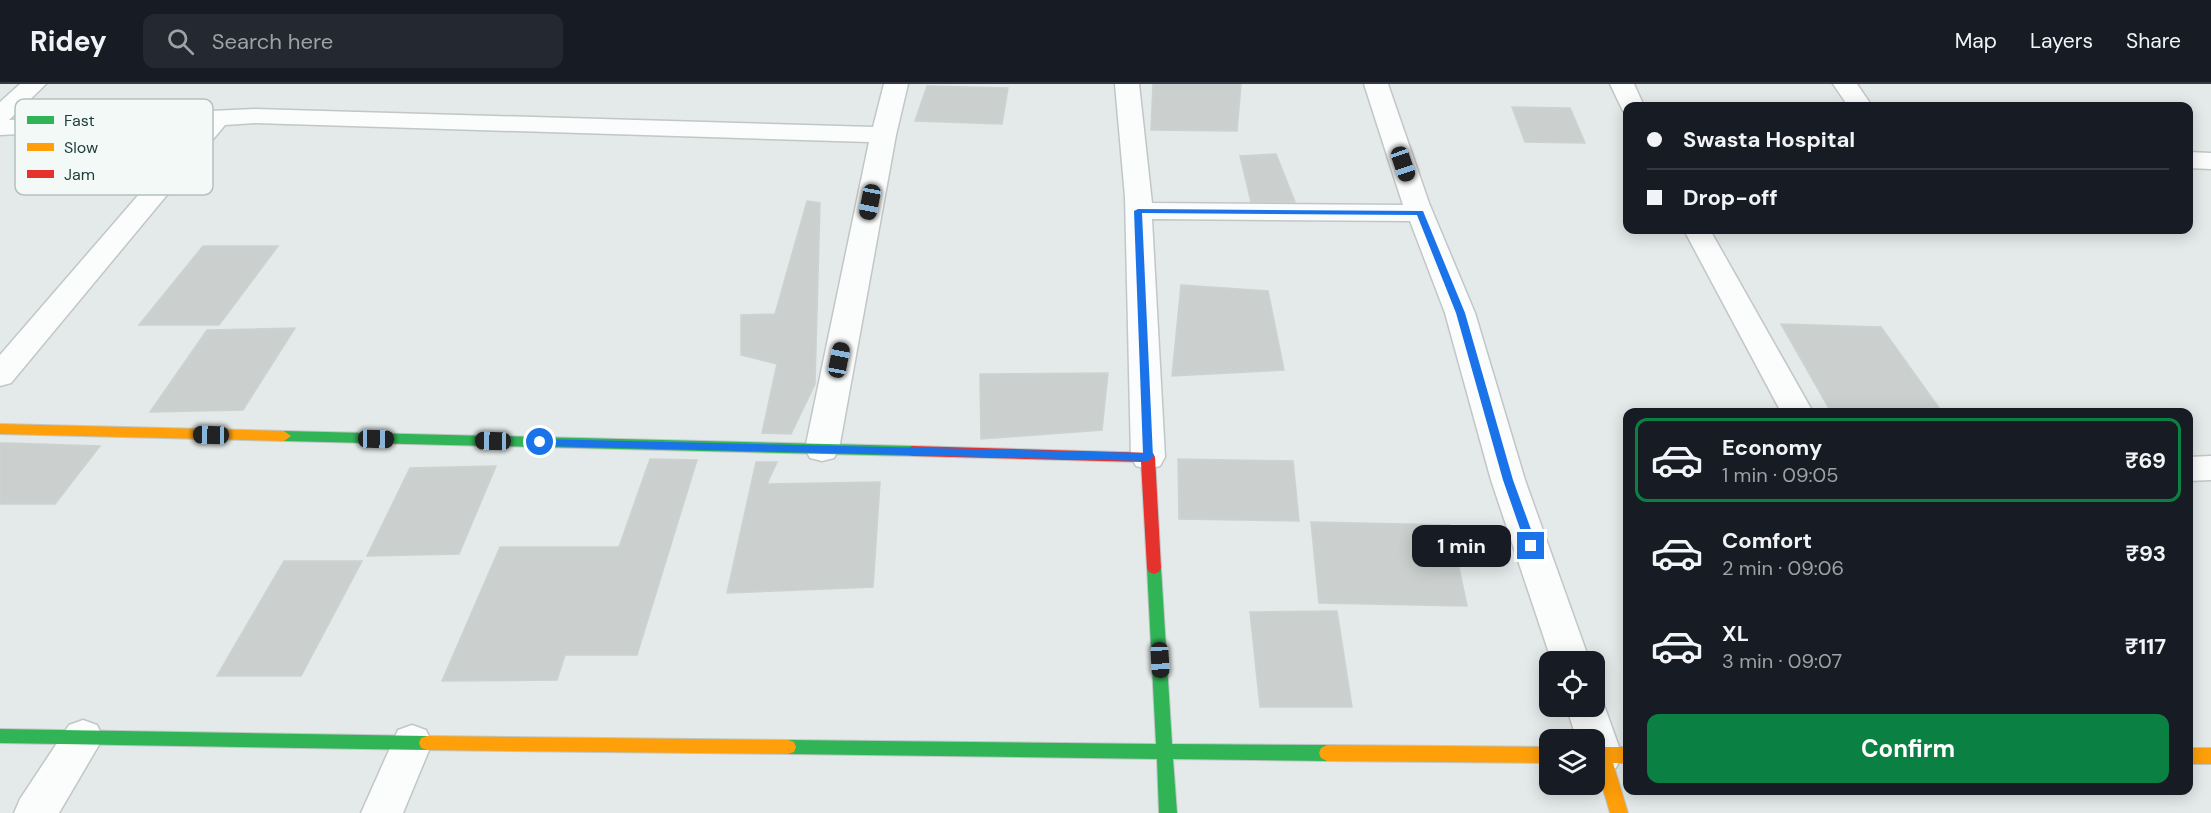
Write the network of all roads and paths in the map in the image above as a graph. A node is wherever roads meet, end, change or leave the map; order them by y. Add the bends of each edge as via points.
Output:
1 (896, 84) edge
2 (1127, 84) edge
3 (1376, 84) edge
4 (1622, 84) edge
5 (1845, 84) edge
6 (30, 88) edge
7 (0, 92) edge
8 (18, 99) edge
9 (15, 102) edge
10 (1630, 102) edge
11 (1857, 102) edge
12 (0, 115) edge
13 (213, 118) edge
14 (218, 118) junction
15 (213, 124) edge
16 (15, 127) edge
17 (0, 128) edge
18 (883, 135) junction
19 (2193, 160) edge
20 (2211, 161) edge
21 (153, 195) edge
22 (1138, 211) junction
23 (1420, 213) junction
24 (1699, 234) edge
25 (0, 375) edge
26 (1795, 408) edge
27 (0, 429) edge
28 (822, 449) junction
29 (1148, 457) junction
30 (2211, 468) edge
31 (2193, 469) edge
32 (1567, 651) edge
33 (1591, 717) edge
34 (0, 736) edge
35 (83, 738) junction
36 (412, 743) junction
37 (1165, 751) junction
38 (1539, 755) edge
39 (1608, 755) edge
40 (2193, 756) edge
41 (2211, 756) edge
42 (35, 813) edge
43 (382, 813) edge
44 (1168, 813) edge
45 (1619, 813) edge

1 - 18 street
2 - 22 street
3 - 23 street
4 - 10 street
5 - 11 street
6 - 7 street
6 - 8 street
9 - 12 street
13 - 14 street
14 - 15 street
14 - 18 street
16 - 17 street
18 - 28 street
19 - 20 street
21 - 25 street
22 - 23 street
22 - 29 street
23 - 32 street via 1460,313 1508,480
24 - 26 street
27 - 28 street
28 - 29 street
29 - 37 street
30 - 31 street
33 - 39 street
34 - 35 street
35 - 36 street
35 - 42 street
36 - 37 street
36 - 43 street
37 - 38 street
37 - 44 street
39 - 45 street
40 - 41 street

